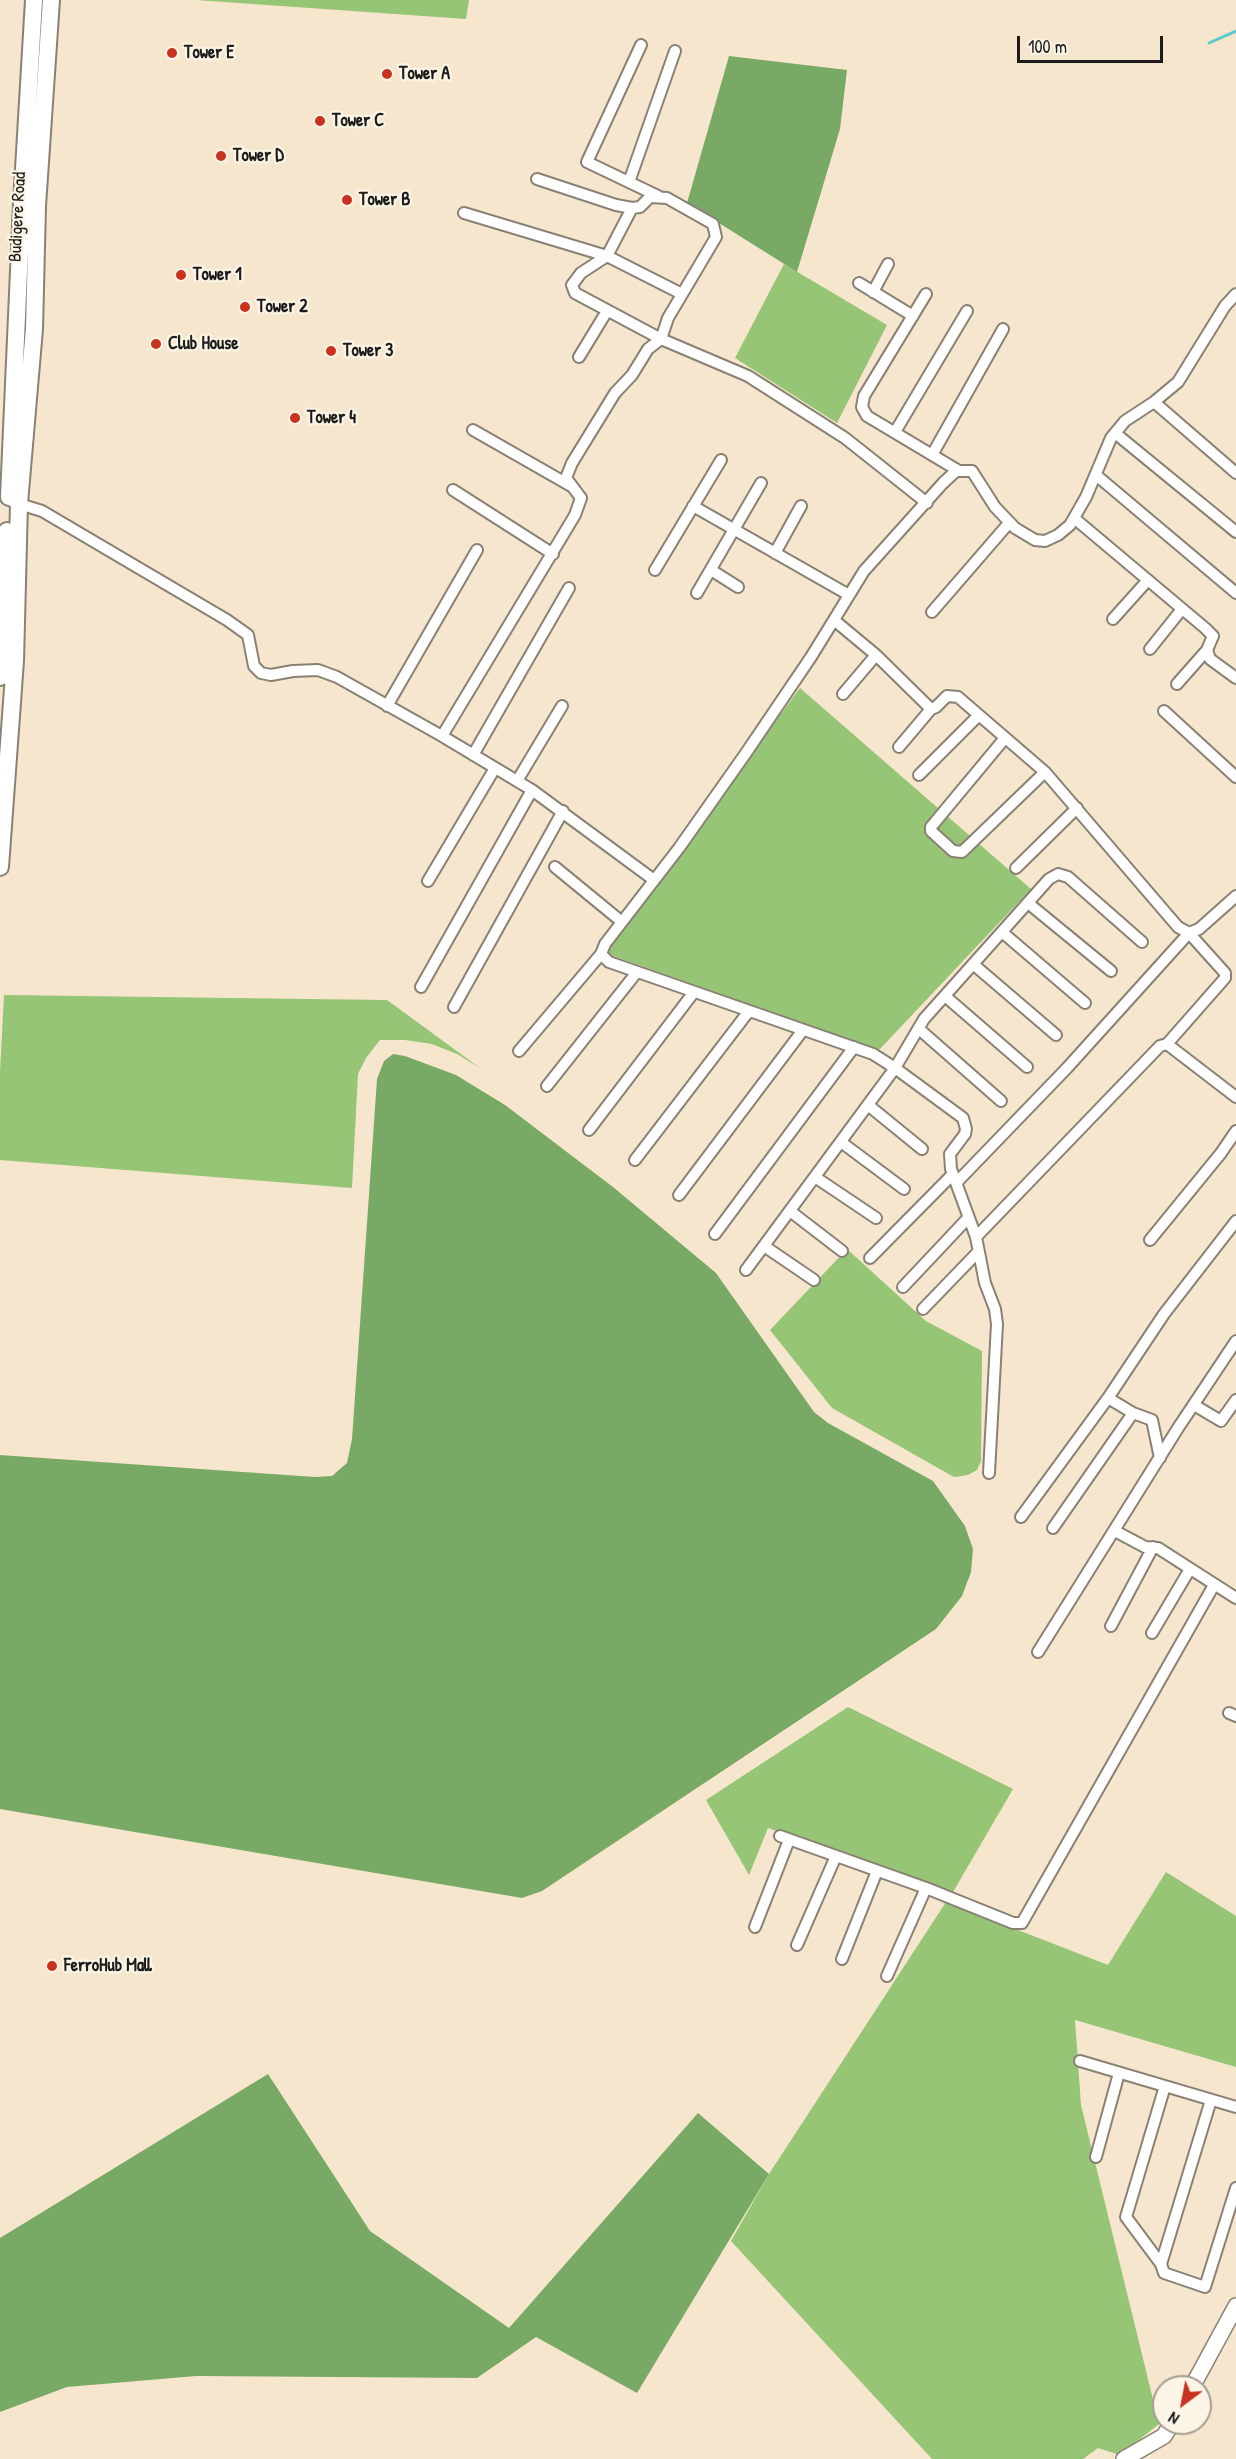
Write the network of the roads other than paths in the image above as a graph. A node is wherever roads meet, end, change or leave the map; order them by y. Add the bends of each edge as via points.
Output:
1 (34, 0) edge
2 (51, 0) edge
3 (640, 45) dead end
4 (675, 51) dead end
5 (537, 179) dead end
6 (629, 182) junction
7 (658, 196) junction
8 (632, 208) junction
9 (465, 213) dead end
10 (607, 256) junction
11 (888, 264) dead end
12 (859, 283) dead end
13 (873, 292) junction
14 (682, 294) junction
15 (926, 294) dead end
16 (1236, 294) edge
17 (967, 310) dead end
18 (607, 311) junction
19 (913, 316) junction
20 (1003, 329) dead end
21 (660, 339) junction
22 (579, 357) dead end
23 (1154, 402) junction
24 (472, 430) dead end
25 (895, 432) junction
26 (1115, 433) junction
27 (932, 454) junction
28 (721, 460) dead end
29 (959, 471) junction
30 (1236, 473) edge
31 (1096, 475) junction
32 (761, 483) dead end
33 (573, 487) junction
34 (453, 490) dead end
35 (14, 502) junction
36 (927, 503) junction
37 (693, 506) junction
38 (801, 506) dead end
39 (1074, 518) junction
40 (1009, 523) junction
41 (734, 529) junction
42 (1236, 531) edge
43 (477, 550) dead end
44 (775, 553) junction
45 (553, 554) junction
46 (655, 570) dead end
47 (711, 570) junction
48 (1148, 580) junction
49 (738, 587) dead end
50 (569, 588) dead end
51 (697, 593) dead end
52 (1236, 593) edge
53 (849, 595) junction
54 (1182, 609) junction
55 (932, 612) dead end
56 (1113, 619) dead end
57 (834, 620) junction
58 (1150, 648) dead end
59 (1207, 650) junction
60 (876, 655) junction
61 (0, 677) edge
62 (1236, 678) edge
63 (1177, 684) dead end
64 (843, 694) dead end
65 (387, 706) junction
66 (562, 706) dead end
67 (931, 708) junction
68 (1164, 711) dead end
69 (978, 716) junction
70 (442, 736) junction
71 (1005, 738) junction
72 (899, 747) dead end
73 (473, 755) junction
74 (495, 768) junction
75 (1045, 772) junction
76 (920, 775) dead end
77 (1236, 777) edge
78 (517, 781) junction
79 (532, 790) junction
80 (1077, 808) junction
81 (563, 811) junction
82 (0, 867) edge
83 (555, 867) dead end
84 (1016, 868) dead end
85 (654, 880) junction
86 (428, 881) dead end
87 (1236, 896) edge
88 (1028, 903) junction
89 (622, 922) junction
90 (1002, 932) junction
91 (1189, 933) junction
92 (1142, 942) dead end
93 (601, 954) junction
94 (973, 964) junction
95 (1111, 971) dead end
96 (637, 972) junction
97 (421, 987) dead end
98 (694, 992) junction
99 (945, 996) junction
100 (1085, 1003) dead end
101 (454, 1007) dead end
102 (749, 1011) junction
103 (919, 1029) junction
104 (803, 1030) junction
105 (1056, 1035) dead end
106 (1167, 1044) junction
107 (854, 1047) junction
108 (519, 1051) dead end
109 (1028, 1067) dead end
110 (896, 1068) junction
111 (547, 1086) dead end
112 (1236, 1097) edge
113 (1001, 1101) dead end
114 (868, 1105) junction
115 (589, 1130) dead end
116 (1236, 1131) edge
117 (841, 1142) junction
118 (922, 1149) dead end
119 (635, 1160) dead end
120 (815, 1177) junction
121 (955, 1178) junction
122 (904, 1189) dead end
123 (679, 1195) dead end
124 (790, 1211) junction
125 (876, 1218) dead end
126 (968, 1218) junction
127 (1236, 1221) edge
128 (715, 1234) dead end
129 (976, 1237) junction
130 (1150, 1240) dead end
131 (764, 1246) junction
132 (842, 1251) dead end
133 (978, 1252) junction
134 (870, 1258) dead end
135 (746, 1270) dead end
136 (814, 1280) dead end
137 (903, 1287) dead end
138 (923, 1309) dead end
139 (1236, 1341) edge
140 (1108, 1398) junction
141 (1236, 1400) edge
142 (1194, 1405) junction
143 (1133, 1413) junction
144 (1160, 1458) junction
145 (989, 1473) dead end
146 (1021, 1517) dead end
147 (1053, 1528) dead end
148 (1115, 1531) junction
149 (1153, 1547) junction
150 (1190, 1569) junction
151 (1214, 1585) junction
152 (1236, 1599) edge
153 (1111, 1626) dead end
154 (1152, 1633) dead end
155 (1038, 1652) dead end
156 (836, 1856) junction
157 (878, 1871) junction
158 (926, 1888) junction
159 (755, 1927) dead end
160 (797, 1945) dead end
161 (842, 1959) dead end
162 (887, 1976) dead end
163 (1080, 2061) dead end
164 (1119, 2073) junction
165 (1165, 2086) junction
166 (1211, 2100) junction
167 (1236, 2107) edge
168 (1096, 2157) dead end
169 (1236, 2188) edge
170 (1161, 2264) junction
171 (1236, 2306) edge
172 (1199, 2375) edge
173 (1165, 2435) edge
174 (1124, 2459) edge

1 - 35 main road, Budigere Road
2 - 35 main road, Budigere Road via 34,328
3 - 6 street via 587,162
4 - 6 street
5 - 8 street
6 - 7 street
7 - 8 street
7 - 14 street via 703,217 716,230 716,237
8 - 10 street
9 - 10 street
10 - 14 street
10 - 18 street via 581,273 572,285 575,292
11 - 13 street
12 - 13 street
13 - 19 street
14 - 21 street
15 - 19 street
16 - 23 street via 1178,382
17 - 25 street
18 - 21 street
18 - 22 street
19 - 25 street via 864,396 862,407 867,416
20 - 27 street
21 - 33 street via 648,348 632,375 615,393 572,463 566,478
21 - 36 street via 765,386 845,438
23 - 26 street via 1125,421
23 - 30 street
24 - 33 street
25 - 27 street
26 - 31 street
26 - 42 street
27 - 29 street
28 - 37 street
29 - 36 street
29 - 40 street via 974,473
31 - 39 street
31 - 52 street
32 - 41 street
33 - 45 street via 581,502
34 - 45 street
35 - 61 main road, Budigere Road
35 - 65 street via 42,511 248,635 254,666 261,673 318,670
35 - 82 main road, Budigere Road via 15,662
36 - 53 street via 864,571
37 - 41 street
37 - 46 street
38 - 44 street
39 - 40 street via 1062,533 1045,541 1030,538
39 - 48 street
40 - 55 street
41 - 44 street
41 - 47 street
43 - 65 street
44 - 53 street
45 - 70 street
47 - 49 street
47 - 51 street
48 - 54 street
48 - 56 street
50 - 73 street
53 - 57 street
54 - 58 street
54 - 59 street via 1213,636
57 - 60 street
57 - 85 street via 746,753
59 - 62 street via 1210,658
59 - 63 street
60 - 64 street
60 - 67 street
65 - 70 street
66 - 78 street
67 - 69 street via 952,695
67 - 72 street
68 - 77 street
69 - 71 street
69 - 76 street
70 - 73 street
71 - 75 street
71 - 75 street via 931,827 954,851 962,852
73 - 74 street
74 - 78 street
74 - 86 street
75 - 80 street
78 - 79 street
79 - 81 street
79 - 97 street
80 - 84 street
80 - 91 street via 1178,927
81 - 85 street
81 - 101 street
83 - 89 street
85 - 89 street
87 - 91 street via 1199,929
88 - 90 street
88 - 92 street via 1049,879 1058,874 1068,877
88 - 95 street
89 - 93 street
90 - 94 street
90 - 100 street
91 - 106 street via 1225,973 1225,978
91 - 121 street via 1067,1068
93 - 96 street via 609,962
93 - 108 street
94 - 99 street
94 - 105 street
96 - 98 street
96 - 111 street
98 - 102 street
98 - 115 street
99 - 103 street
99 - 109 street
102 - 104 street
102 - 119 street
103 - 110 street
103 - 113 street
104 - 107 street
104 - 123 street
106 - 112 street
106 - 129 street via 1155,1049
107 - 110 street
107 - 128 street
110 - 114 street
110 - 121 street via 963,1118 965,1134 951,1154
114 - 117 street
114 - 118 street
116 - 130 street
117 - 120 street
117 - 122 street
120 - 124 street
120 - 125 street
121 - 126 street
121 - 134 street
124 - 131 street
124 - 132 street
126 - 129 street
126 - 137 street
127 - 140 street via 1164,1314
129 - 133 street
131 - 135 street
131 - 136 street
133 - 138 street
133 - 145 street via 997,1324
139 - 142 street
140 - 143 street
140 - 146 street
141 - 142 street via 1221,1420
142 - 144 street
143 - 144 street via 1152,1420
143 - 147 street
144 - 148 street
148 - 149 street via 1144,1547
148 - 155 street
149 - 150 street
149 - 153 street
150 - 151 street
150 - 154 street
151 - 152 street
151 - 158 street via 1022,1923 1013,1923
156 - 157 street
156 - 159 street via 785,1838
156 - 160 street
157 - 158 street
157 - 161 street
158 - 162 street
163 - 164 street
164 - 165 street
164 - 168 street
165 - 166 street
165 - 170 street via 1126,2217
166 - 167 street
166 - 170 street
169 - 170 street via 1205,2287 1164,2273
171 - 172 street
173 - 174 street

